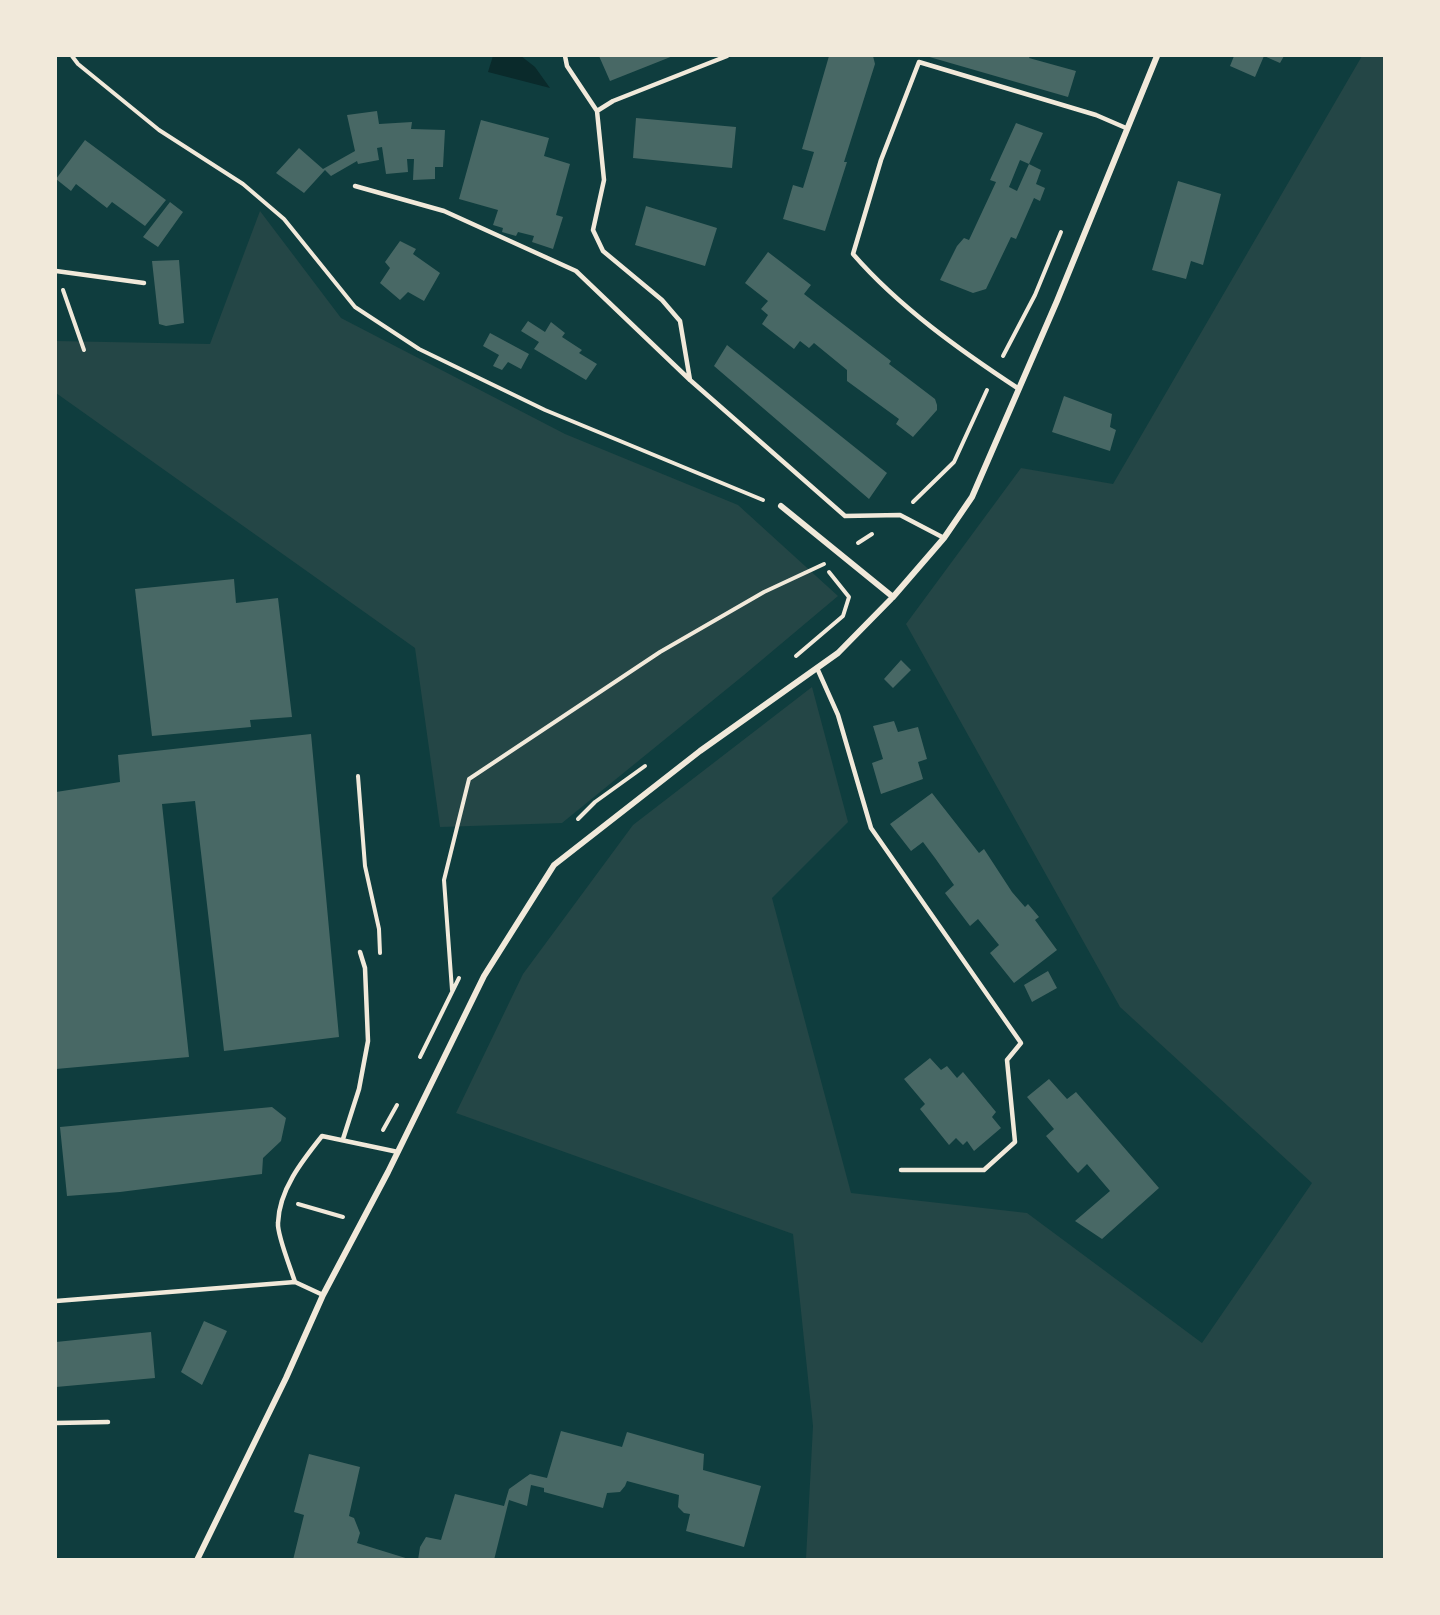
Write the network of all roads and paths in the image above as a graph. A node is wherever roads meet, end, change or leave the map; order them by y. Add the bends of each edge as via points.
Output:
1 (72, 56) edge
2 (565, 56) edge
3 (727, 56) edge
4 (1157, 56) edge
5 (597, 111) junction
6 (1126, 128) junction
7 (355, 186) dead end
8 (1062, 230) dead end
9 (56, 272) edge
10 (144, 283) dead end
11 (84, 350) dead end
12 (994, 373) junction
13 (690, 380) junction
14 (1019, 389) junction
15 (781, 506) joint
16 (900, 515) junction
17 (944, 538) junction
18 (841, 555) junction
19 (892, 597) junction
20 (822, 634) dead end
21 (817, 668) junction
22 (358, 776) dead end
23 (360, 952) dead end
24 (365, 968) junction
25 (416, 1064) dead end
26 (401, 1096) dead end
27 (343, 1139) junction
28 (374, 1146) junction
29 (398, 1152) junction
30 (901, 1170) dead end
31 (283, 1199) junction
32 (348, 1208) dead end
33 (295, 1282) junction
34 (323, 1295) junction
35 (56, 1301) edge
36 (108, 1422) dead end
37 (56, 1423) edge
38 (197, 1560) edge

1 - 15 path via 159,130 252,191 284,219 355,307 418,349 545,410
2 - 5 lane via 567,66
3 - 5 lane
4 - 6 street
5 - 13 lane via 604,180 593,230 603,251 662,300 680,321
6 - 12 lane via 920,62 881,160 853,254 875,279
6 - 14 street
7 - 13 lane via 444,211 576,271
8 - 12 path via 1035,295
9 - 10 lane
9 - 11 path
12 - 14 lane
12 - 16 path via 954,462
13 - 16 lane via 844,516
14 - 17 street via 972,497
15 - 18 street
16 - 17 lane
16 - 18 path
17 - 19 street
18 - 19 street
19 - 21 street via 838,653
20 - 25 path via 843,616 849,597 823,564 764,592 660,652 469,779 444,880 452,990
21 - 29 street via 700,751 554,866 484,976
21 - 30 lane via 838,715 871,828 1021,1043 1007,1060 1015,1142 984,1170
22 - 24 path via 365,866 382,950 376,962
23 - 24 lane
24 - 27 lane via 368,1041 359,1089
26 - 28 path
27 - 28 lane
27 - 31 lane via 322,1136 298,1166
28 - 29 lane
29 - 34 street
31 - 32 path via 344,1218
31 - 33 lane via 277,1225
33 - 34 lane
33 - 35 lane
34 - 38 street
36 - 37 lane

